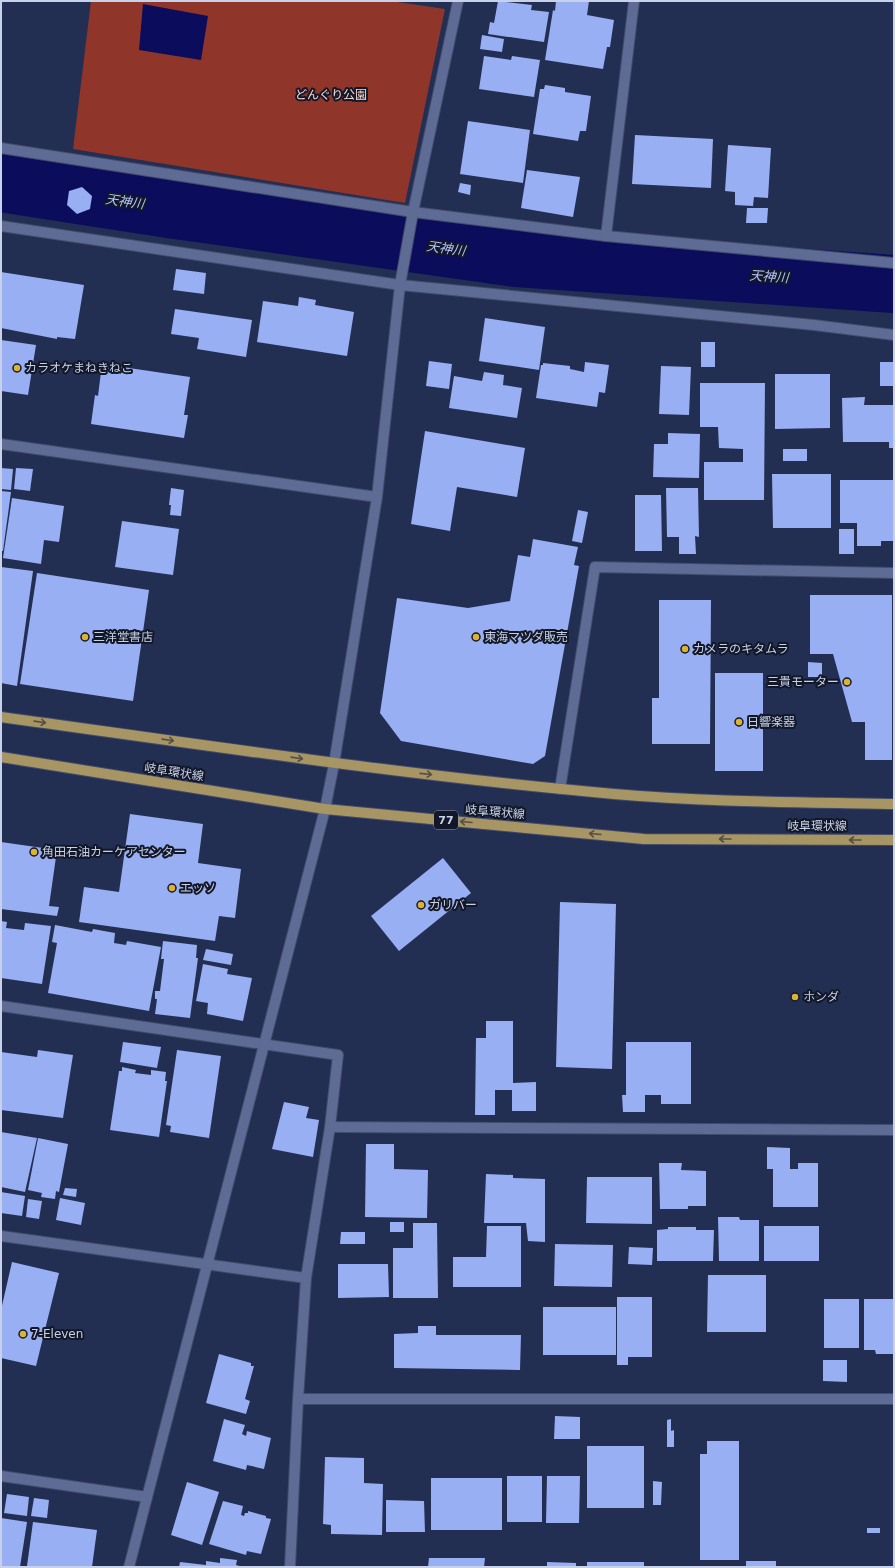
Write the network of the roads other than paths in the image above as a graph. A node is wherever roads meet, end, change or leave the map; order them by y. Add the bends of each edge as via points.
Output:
1 (458, 1) edge
2 (634, 1) edge
3 (1, 148) edge
4 (412, 212) junction
5 (1, 226) edge
6 (606, 236) junction
7 (894, 263) edge
8 (400, 285) junction
9 (894, 335) edge
10 (1, 444) edge
11 (377, 497) junction
12 (894, 573) edge
13 (1, 717) edge
14 (1, 757) edge
15 (334, 764) junction
16 (560, 788) junction
17 (894, 804) edge
18 (325, 809) junction
19 (894, 840) edge
20 (1, 1006) edge
21 (264, 1045) junction
22 (330, 1127) junction
23 (894, 1130) edge
24 (1, 1236) edge
25 (207, 1266) junction
26 (306, 1278) junction
27 (298, 1399) junction
28 (894, 1399) edge
29 (1, 1476) edge
30 (147, 1497) junction
31 (128, 1567) edge
32 (290, 1567) edge

1 - 4 street
2 - 6 street
3 - 4 street
4 - 6 street
4 - 8 street
5 - 8 street
6 - 7 street
8 - 9 street
8 - 11 street
10 - 11 street
11 - 15 street
12 - 16 street via 595,567
13 -> 15 main road, 岐阜環状線
14 - 18 main road, 岐阜環状線 / 77
15 -> 16 main road, 岐阜環状線
15 - 18 street
16 - 17 main road, 岐阜環状線 via 711,801
19 -> 18 main road, 岐阜環状線 / 77 via 644,838
18 - 21 street
20 - 21 street
21 - 22 street via 338,1055
21 - 25 street
22 - 23 street
22 - 26 street
24 - 25 street
25 - 26 street
25 - 30 street
26 - 27 street
27 - 28 street
27 - 32 street
29 - 30 street
30 - 31 street

